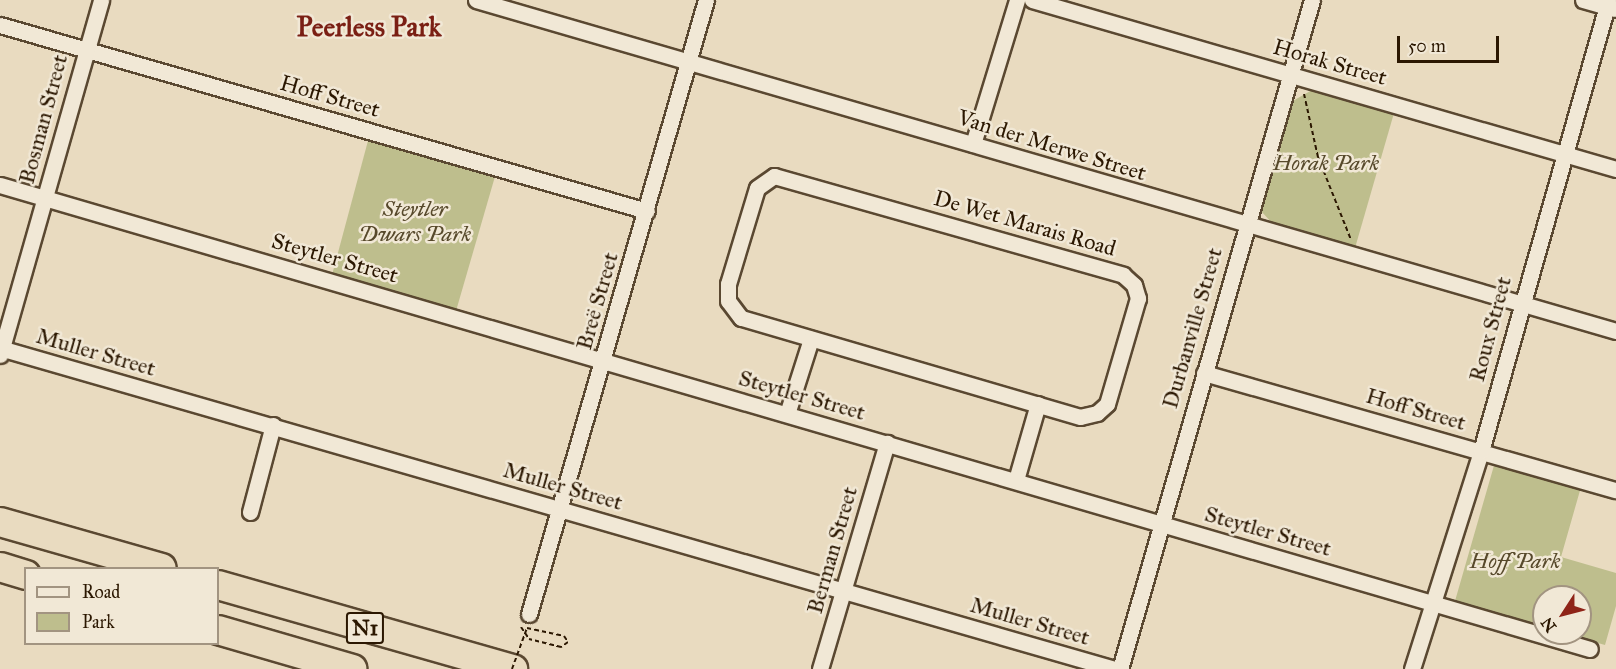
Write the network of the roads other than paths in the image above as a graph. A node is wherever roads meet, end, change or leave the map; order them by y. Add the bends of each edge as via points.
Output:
1 (100, 0) edge
2 (476, 0) edge
3 (706, 0) edge
4 (1017, 0) edge
5 (1032, 0) edge
6 (1312, 0) edge
7 (1583, 0) edge
8 (1610, 6) edge
9 (0, 25) edge
10 (86, 50) junction
11 (688, 61) junction
12 (1295, 76) junction
13 (973, 144) junction
14 (1565, 153) junction
15 (1616, 169) edge
16 (0, 185) edge
17 (44, 199) junction
18 (647, 211) junction
19 (1245, 226) junction
20 (1520, 303) junction
21 (1616, 331) edge
22 (811, 339) junction
23 (1, 350) edge
24 (603, 360) junction
25 (1204, 373) junction
26 (1038, 404) junction
27 (786, 414) junction
28 (273, 425) junction
29 (887, 443) junction
30 (1481, 451) junction
31 (1016, 480) junction
32 (1616, 490) edge
33 (559, 508) junction
34 (250, 512) dead end
35 (0, 522) edge
36 (1159, 523) junction
37 (0, 567) edge
38 (158, 567) edge
39 (24, 573) edge
40 (219, 585) edge
41 (844, 590) junction
42 (1432, 602) junction
43 (529, 615) dead end
44 (219, 630) edge
45 (1590, 649) dead end
46 (352, 669) edge
47 (513, 669) edge
48 (820, 669) edge
49 (1114, 669) edge
50 (1120, 669) edge
51 (1412, 669) edge

1 - 10 street, Bosman Street
2 - 11 street, Van der Merwe Street
3 - 11 street, Breë Street
4 - 13 street
5 - 12 street, Horak Street
6 - 12 street, Durbanville Street
7 - 8 street
8 - 14 street, Roux Street
9 - 10 street, Hoff Street
10 - 17 street, Bosman Street
10 - 18 street, Hoff Street
11 - 13 street, Van der Merwe Street
11 - 18 street, Breë Street
12 - 14 street, Horak Street
12 - 19 street, Durbanville Street
13 - 19 street, Van der Merwe Street
14 - 15 street, Horak Street
14 - 20 street, Roux Street
16 - 17 street, Steytler Street
17 - 23 street, Bosman Street
17 - 24 street, Steytler Street
18 - 24 street, Breë Street
19 - 20 street, Van der Merwe Street
19 - 25 street, Durbanville Street
20 - 21 street, Van der Merwe Street
20 - 30 street, Roux Street
22 - 26 street, De Wet Marais Road
22 - 26 street, De Wet Marais Road via 741,318 728,301 728,284 757,188 774,176 1101,266 1129,279 1137,292 1136,311 1107,404 1084,417
22 - 27 street
23 - 28 street, Muller Street
24 - 27 street, Steytler Street
24 - 33 street, Breë Street
25 - 30 street, Hoff Street
25 - 36 street, Durbanville Street
26 - 31 street
27 - 29 street, Steytler Street
28 - 33 street, Muller Street
28 - 34 street
29 - 31 street, Steytler Street
29 - 41 street, Berman Street
30 - 32 street, Hoff Street
30 - 42 street, Roux Street
31 - 36 street, Steytler Street
33 - 41 street, Muller Street
33 - 43 street, Breë Street
35 - 38 highway
36 - 42 street, Steytler Street
36 - 50 street, Durbanville Street
37 - 39 highway
40 - 47 highway, N1
41 - 48 street, Berman Street
41 - 49 street, Muller Street
42 - 45 street, Steytler Street
42 - 51 street, Roux Street
44 - 46 highway, N1

